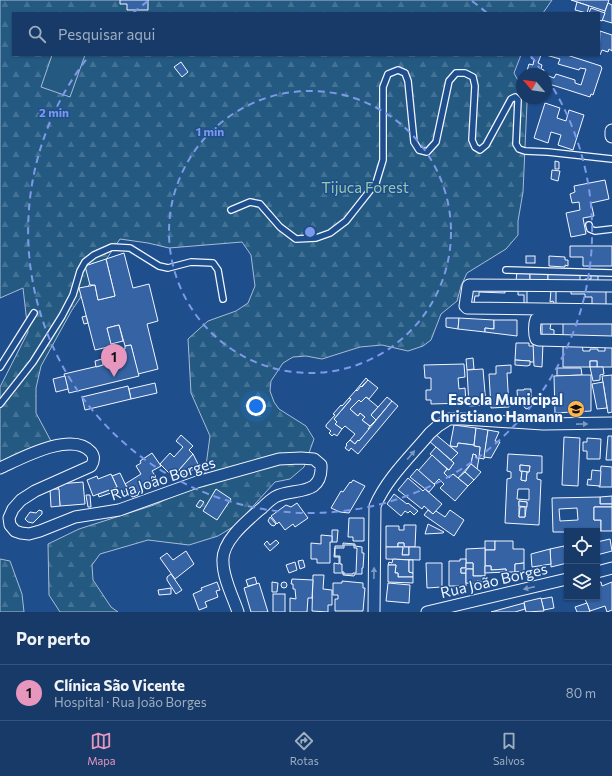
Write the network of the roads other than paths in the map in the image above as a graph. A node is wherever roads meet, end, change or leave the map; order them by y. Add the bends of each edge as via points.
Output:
1 (612, 131) edge
2 (612, 136) edge
3 (612, 159) edge
4 (231, 210) dead end
5 (589, 225) dead end
6 (612, 230) edge
7 (506, 270) dead end
8 (612, 273) edge
9 (612, 286) edge
10 (223, 299) dead end
11 (612, 310) edge
12 (34, 313) dead end
13 (612, 318) edge
14 (612, 342) edge
15 (0, 367) edge
16 (0, 404) edge
17 (612, 424) edge
18 (0, 468) edge
19 (612, 568) edge
20 (600, 571) edge
21 (564, 580) edge
22 (238, 612) edge
23 (374, 612) edge
24 (427, 612) edge

1 - 2 street
3 - 4 lane via 525,152 520,149 516,144 518,100 515,97 511,99 486,145 480,150 475,148 472,140 475,86 472,77 465,72 456,73 449,81 436,142 427,152 419,150 414,142 408,80 405,73 398,70 388,74 383,87 383,160 376,183 346,221 330,233 316,238 296,239 280,227 260,204 250,202
5 - 6 lane via 590,229 595,231
7 - 8 lane
9 - 11 street via 470,284 465,306
10 - 16 lane via 218,270 213,263 191,262 168,268 159,266 130,248 112,247 94,255 85,262 67,305 33,362
12 - 15 lane
13 - 14 street via 540,318 535,322 535,336 539,340
23 -> 17 street via 375,506 387,485 438,426 449,419 543,424
18 - 22 street, Rua João Borges via 44,448 58,445 78,445 94,455 91,466 35,491 13,509 9,518 10,525 15,531 29,534 75,517 119,510 197,482 279,460 314,459 321,465 322,473 317,483 308,489 275,497 246,521 228,543 222,562
19 - 20 street
21 -> 24 street, Rua João Borges

